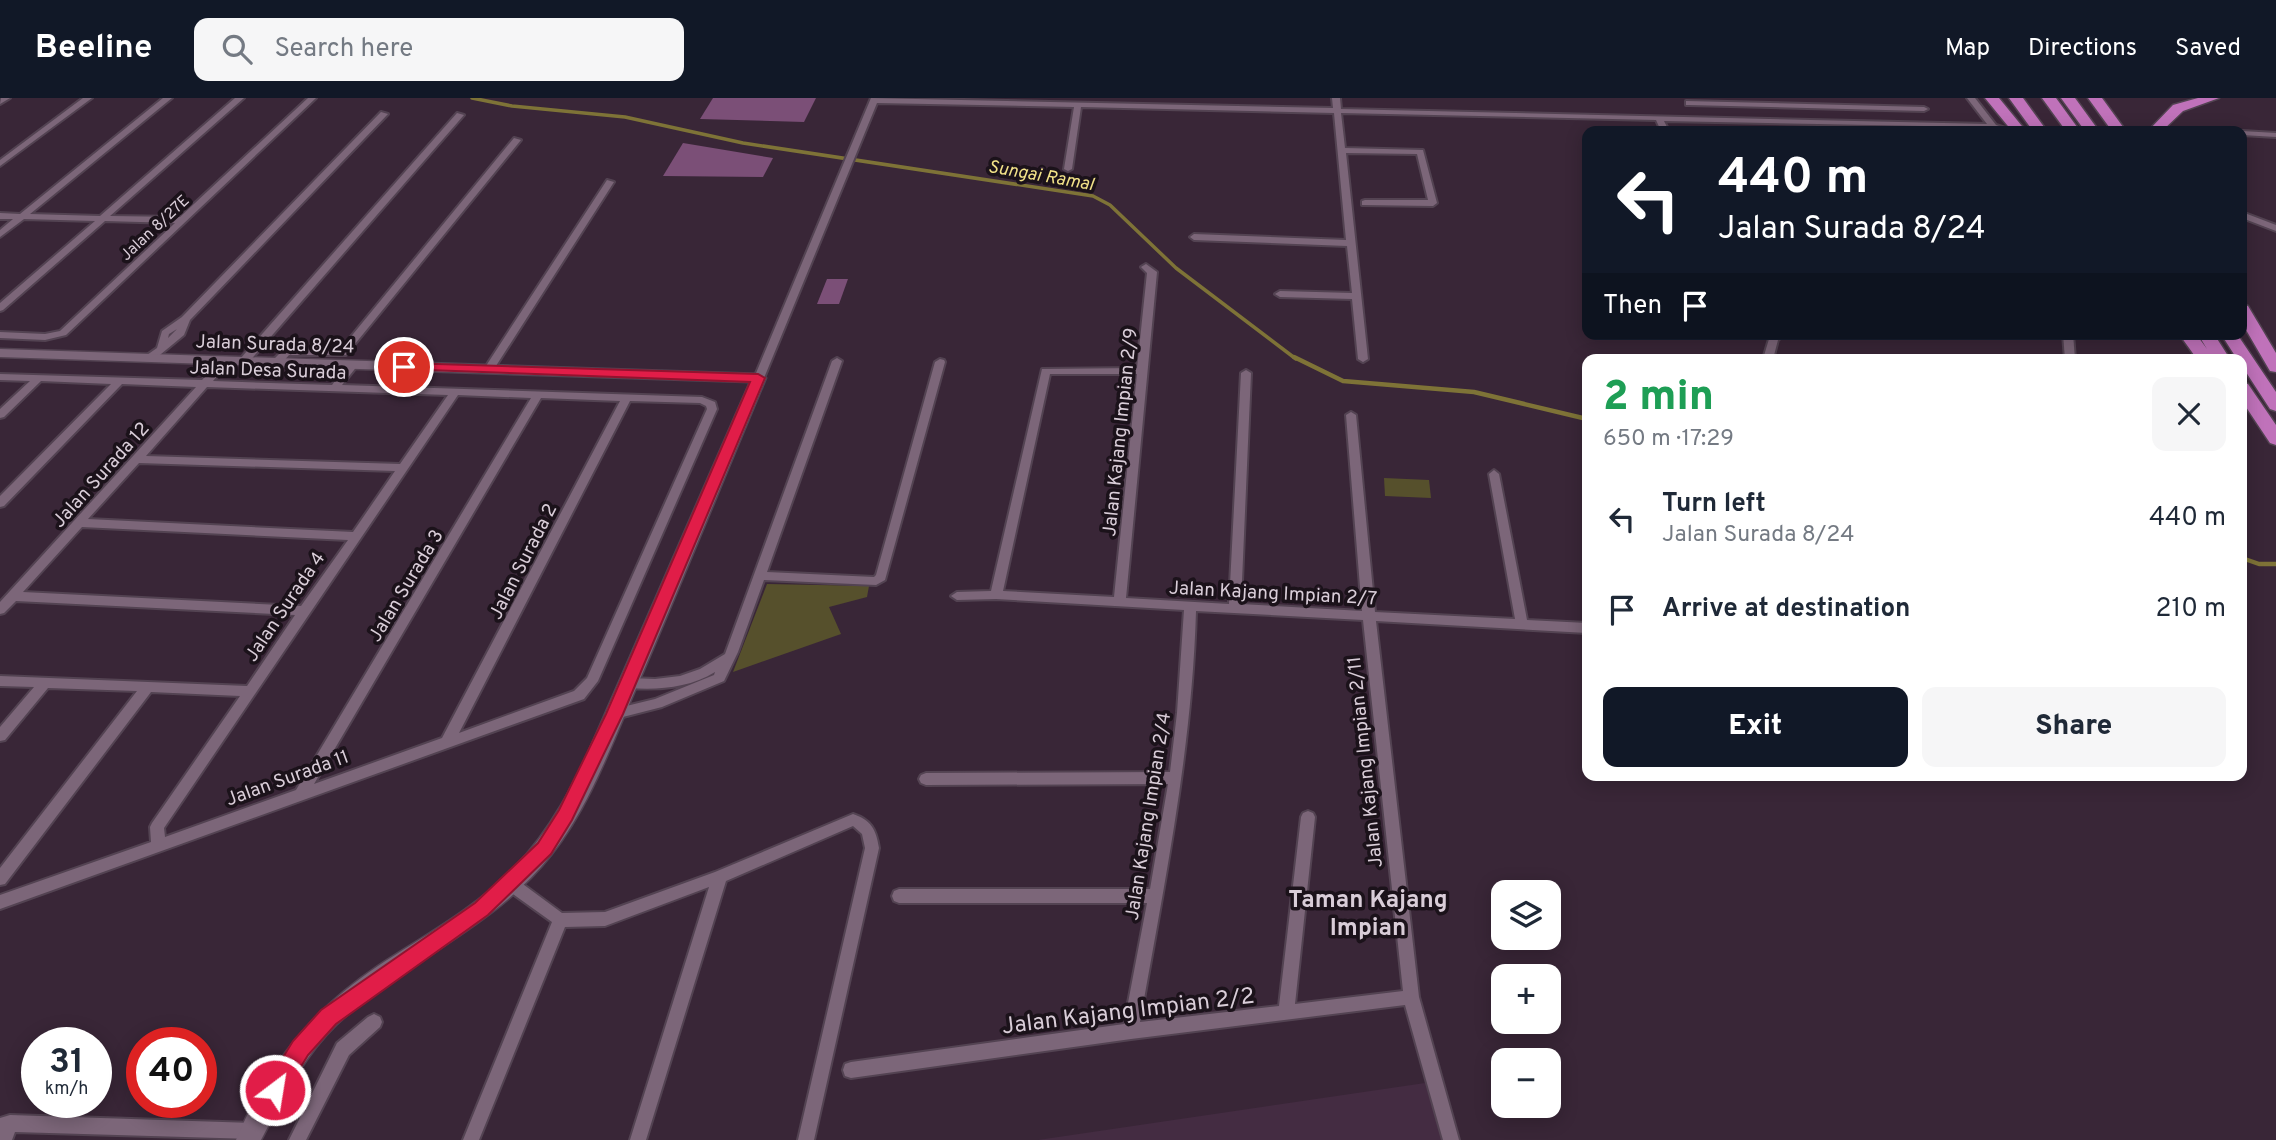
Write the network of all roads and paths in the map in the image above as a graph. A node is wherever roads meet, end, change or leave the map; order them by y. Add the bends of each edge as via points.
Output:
1 (6, 98) edge
2 (88, 98) edge
3 (168, 98) edge
4 (240, 98) edge
5 (312, 98) edge
6 (1336, 98) edge
7 (1796, 98) edge
8 (1971, 98) edge
9 (1992, 98) edge
10 (2017, 98) edge
11 (2049, 98) edge
12 (2068, 98) edge
13 (2095, 98) edge
14 (2212, 98) edge
15 (875, 99) edge
16 (0, 102) edge
17 (1689, 103) dead end
18 (1078, 105) junction
19 (1801, 106) junction
20 (1924, 109) dead end
21 (1337, 110) junction
22 (384, 114) dead end
23 (460, 114) dead end
24 (1617, 117) junction
25 (1658, 118) junction
26 (1721, 120) junction
27 (1812, 122) junction
28 (1621, 126) edge
29 (1662, 126) edge
30 (1724, 126) edge
31 (1815, 126) edge
32 (1888, 126) edge
33 (1992, 126) edge
34 (2010, 126) edge
35 (2037, 126) edge
36 (2069, 126) edge
37 (2088, 126) edge
38 (2115, 126) edge
39 (2160, 126) edge
40 (2247, 133) edge
41 (2276, 135) edge
42 (517, 140) dead end
43 (1341, 150) junction
44 (0, 164) edge
45 (1068, 169) dead end
46 (610, 182) dead end
47 (1365, 203) dead end
48 (0, 216) edge
49 (22, 216) junction
50 (2247, 217) edge
51 (103, 218) junction
52 (180, 220) junction
53 (2276, 228) edge
54 (0, 234) edge
55 (1194, 237) dead end
56 (1350, 243) junction
57 (1146, 267) dead end
58 (1280, 293) dead end
59 (1356, 296) junction
60 (0, 308) edge
61 (2247, 318) edge
62 (0, 335) edge
63 (2192, 340) edge
64 (156, 352) junction
65 (0, 353) edge
66 (2202, 354) edge
67 (1363, 359) dead end
68 (226, 360) junction
69 (244, 361) junction
70 (837, 361) dead end
71 (2247, 361) edge
72 (277, 362) junction
73 (940, 362) dead end
74 (353, 365) junction
75 (2276, 368) edge
76 (489, 369) junction
77 (1143, 370) junction
78 (1246, 373) dead end
79 (0, 377) edge
80 (758, 378) junction
81 (38, 379) junction
82 (118, 382) junction
83 (204, 385) junction
84 (334, 389) junction
85 (454, 393) junction
86 (538, 395) junction
87 (2247, 396) edge
88 (626, 398) junction
89 (2247, 403) edge
90 (2276, 405) edge
91 (2257, 412) junction
92 (0, 415) edge
93 (1351, 415) dead end
94 (2276, 439) edge
95 (138, 459) junction
96 (402, 468) junction
97 (1494, 474) dead end
98 (0, 503) edge
99 (79, 523) junction
100 (356, 536) junction
101 (760, 576) junction
102 (996, 595) junction
103 (13, 596) junction
104 (957, 596) dead end
105 (1119, 603) junction
106 (1191, 606) junction
107 (1235, 609) junction
108 (0, 610) edge
109 (305, 611) junction
110 (1369, 617) junction
111 (1522, 625) junction
112 (1582, 628) edge
113 (732, 652) junction
114 (0, 681) edge
115 (44, 683) junction
116 (629, 683) junction
117 (149, 687) junction
118 (587, 689) joint
119 (250, 691) junction
120 (615, 714) junction
121 (0, 736) edge
122 (448, 740) junction
123 (1176, 778) junction
124 (926, 779) dead end
125 (302, 792) junction
126 (1308, 817) dead end
127 (158, 844) junction
128 (720, 877) junction
129 (0, 879) edge
130 (511, 884) junction
131 (899, 896) dead end
132 (1154, 896) junction
133 (0, 902) edge
134 (560, 920) junction
135 (1411, 997) junction
136 (1286, 1012) junction
137 (374, 1021) dead end
138 (1131, 1031) junction
139 (851, 1070) dead end
140 (4, 1130) edge
141 (250, 1136) edge
142 (297, 1140) edge
143 (471, 1140) edge
144 (638, 1140) edge
145 (806, 1140) edge
146 (1451, 1140) edge

1 - 16 street
2 - 44 street
3 - 49 street
4 - 51 street
5 - 52 street, Jalan 8/27E
6 - 21 street
7 - 19 street
8 - 33 street
9 - 34 highway
10 - 35 highway
11 - 36 highway
12 - 37 highway
13 - 38 highway
14 - 39 highway via 2178,108
15 - 18 street
15 - 80 street
17 - 19 street
18 - 21 street
18 - 45 street
19 - 20 street
19 - 27 street
21 - 24 street
21 - 43 street
22 - 64 street via 185,319 181,333
23 - 69 street
24 - 25 street
24 - 28 street
25 - 26 street
25 - 29 street
26 - 27 street
26 - 30 street
27 - 31 street
27 - 32 street
40 - 41 street
42 - 72 street via 343,354 286,352
43 - 47 street via 1420,152 1433,203
43 - 56 street
46 - 76 street
48 - 49 street
49 - 51 street
49 - 54 street
50 - 53 street
51 - 52 street
51 - 60 street
52 - 62 street, Jalan 8/27E via 64,333
55 - 56 street
56 - 59 street
57 - 77 street, Jalan Kajang Impian 2/9 via 1152,272
58 - 59 street
59 - 67 street
61 - 75 highway
63 - 66 highway
64 - 65 street, Jalan Surada 8/24
64 - 68 street, Jalan Surada 8/24
68 - 69 street, Jalan Surada 8/24
68 - 83 street, Jalan Surada 12
69 - 72 street, Jalan Surada 8/24
70 - 101 street
71 - 90 highway
72 - 74 street, Jalan Surada 8/24
73 - 101 street via 885,570 876,581
74 - 76 street, Jalan Surada 8/24
74 - 84 street
76 - 80 street, Jalan Surada 8/24
77 - 102 street via 1046,371
77 - 105 street, Jalan Kajang Impian 2/9
78 - 107 street
79 - 81 street, Jalan Desa Surada
80 - 116 street
81 - 82 street, Jalan Desa Surada
81 - 92 street
82 - 83 street, Jalan Desa Surada
82 - 98 street
83 - 84 street, Jalan Desa Surada
83 - 95 street, Jalan Surada 12
84 - 85 street, Jalan Desa Surada
85 - 86 street, Jalan Desa Surada
85 - 96 street, Jalan Surada 4
86 - 88 street, Jalan Desa Surada
86 - 125 street, Jalan Surada 3
87 - 91 highway
88 - 118 street, Jalan Desa Surada via 702,400 711,404 710,415
88 - 122 street, Jalan Surada 2
89 - 91 highway
91 - 94 highway
93 - 110 street, Jalan Kajang Impian 2/11
95 - 96 street
95 - 99 street, Jalan Surada 12
96 - 100 street, Jalan Surada 4
97 - 111 street
99 - 100 street
99 - 103 street, Jalan Surada 12
100 - 109 street, Jalan Surada 4
101 - 113 street
102 - 104 street, Jalan Kajang Impian 2/7
102 - 105 street, Jalan Kajang Impian 2/7
103 - 108 street, Jalan Surada 12
103 - 109 street
105 - 106 street, Jalan Kajang Impian 2/7
106 - 107 street, Jalan Kajang Impian 2/7
106 - 123 street, Jalan Kajang Impian 2/4
107 - 110 street, Jalan Kajang Impian 2/7
109 - 119 street, Jalan Surada 4
110 - 111 street, Jalan Kajang Impian 2/7
110 - 135 street, Jalan Kajang Impian 2/11
111 - 112 street, Jalan Kajang Impian 2/7
113 - 116 street via 712,670 688,680 660,686
113 - 120 street via 719,678
114 - 115 street
115 - 117 street
115 - 121 street
116 - 120 street
117 - 119 street
117 - 129 street
118 - 122 street, Jalan Surada 11 via 570,700
119 - 127 street, Jalan Surada 4 via 157,827
120 - 130 street via 566,815 544,849
122 - 125 street, Jalan Surada 11
123 - 124 street
123 - 132 street, Jalan Kajang Impian 2/4
125 - 127 street, Jalan Surada 11
126 - 136 street
127 - 133 street, Jalan Surada 11
128 - 134 street via 605,919
128 - 144 street
128 - 145 street via 853,820 864,823 870,833 872,848
130 - 134 street
130 - 141 street via 328,1017 300,1048
131 - 132 street
132 - 138 street, Jalan Kajang Impian 2/4
134 - 143 street
135 - 136 street, Jalan Kajang Impian 2/2
135 - 146 street, Jalan Kajang Impian 2/11
136 - 138 street, Jalan Kajang Impian 2/2
137 - 142 street via 343,1049
138 - 139 street, Jalan Kajang Impian 2/2
140 - 141 street

